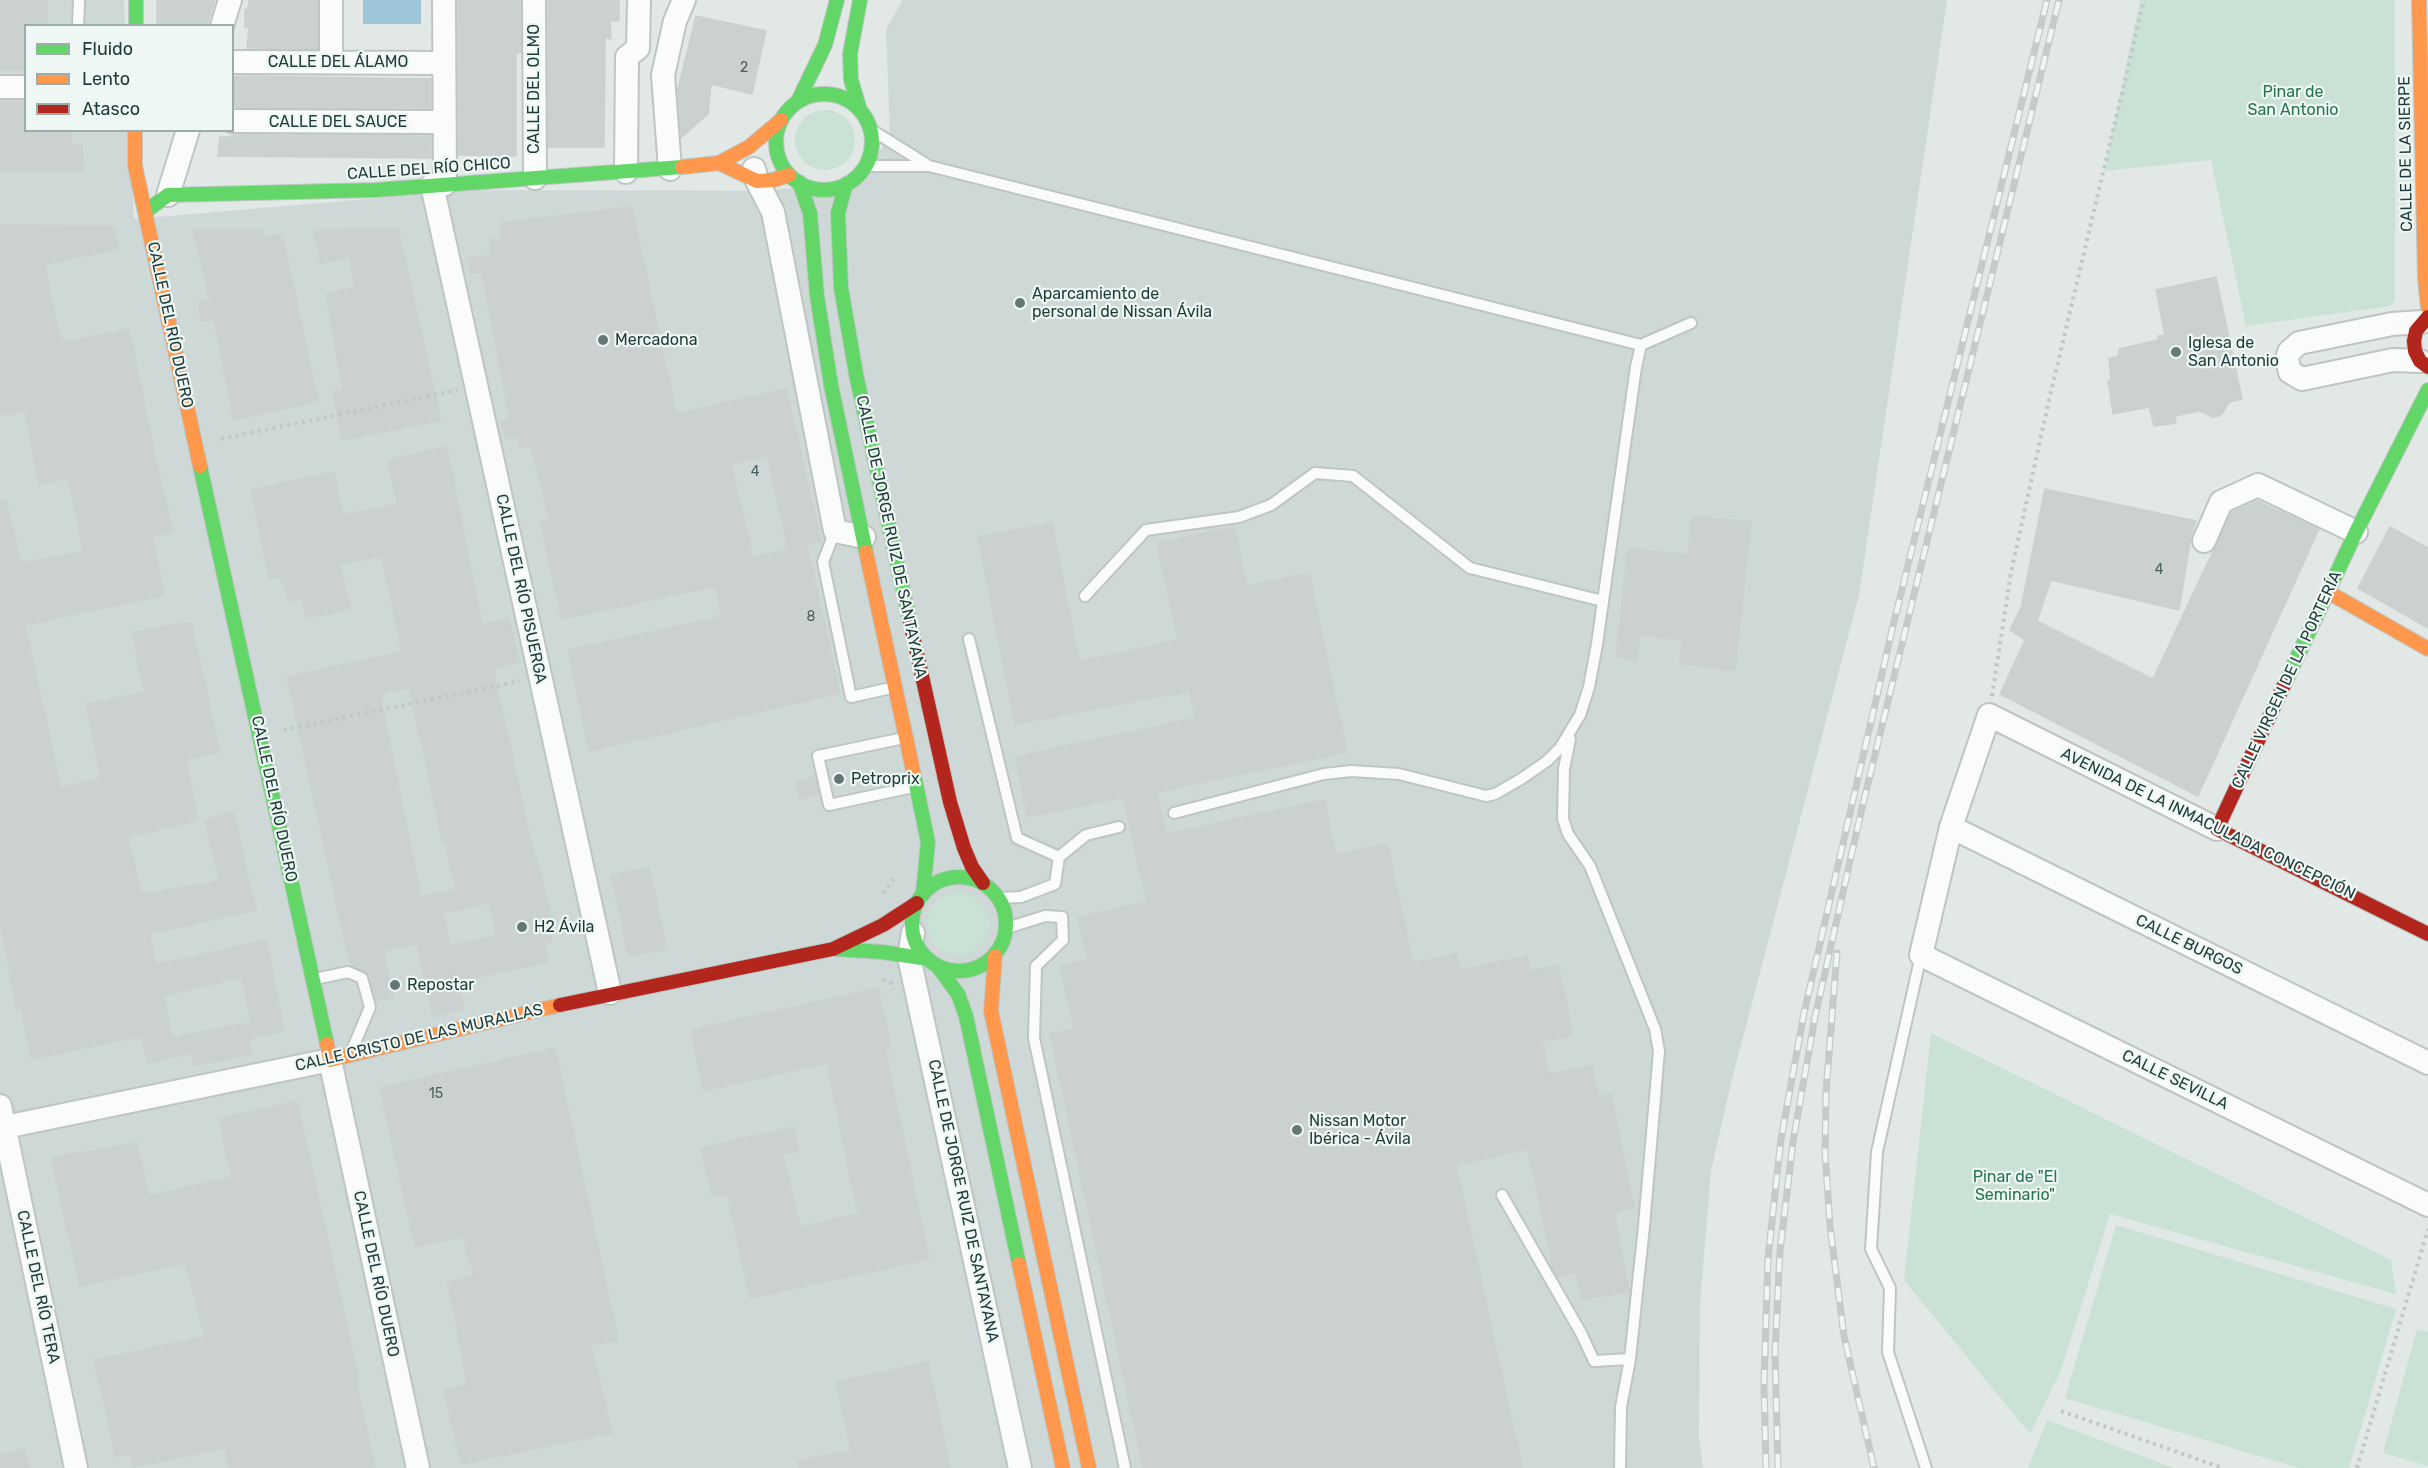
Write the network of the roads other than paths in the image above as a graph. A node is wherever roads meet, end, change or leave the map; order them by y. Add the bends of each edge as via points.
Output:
1 (78, 0) edge
2 (136, 0) edge
3 (230, 0) edge
4 (331, 0) edge
5 (444, 0) edge
6 (534, 0) edge
7 (639, 0) edge
8 (684, 0) edge
9 (837, 0) edge
10 (860, 0) edge
11 (2419, 0) edge
12 (78, 24) edge
13 (136, 24) edge
14 (223, 24) edge
15 (234, 62) edge
16 (331, 62) junction
17 (444, 63) junction
18 (0, 87) edge
19 (24, 87) edge
20 (798, 101) junction
21 (860, 110) junction
22 (782, 120) junction
23 (234, 121) edge
24 (444, 122) junction
25 (870, 129) junction
26 (135, 132) edge
27 (187, 132) edge
28 (749, 147) junction
29 (719, 163) junction
30 (866, 166) junction
31 (929, 166) junction
32 (670, 169) junction
33 (626, 172) junction
34 (535, 178) junction
35 (794, 179) junction
36 (757, 181) junction
37 (846, 184) junction
38 (438, 185) junction
39 (168, 195) junction
40 (146, 211) junction
41 (2426, 316) edge
42 (1691, 323) dead end
43 (1641, 345) junction
44 (2424, 364) edge
45 (2428, 390) edge
46 (835, 531) junction
47 (2356, 532) junction
48 (864, 537) junction
49 (2204, 541) dead end
50 (2328, 592) junction
51 (1085, 596) dead end
52 (1604, 601) junction
53 (969, 639) dead end
54 (2428, 649) edge
55 (896, 687) junction
56 (1580, 715) junction
57 (907, 737) junction
58 (917, 786) junction
59 (1174, 813) dead end
60 (1119, 827) dead end
61 (1951, 827) junction
62 (2217, 829) junction
63 (1059, 857) junction
64 (982, 883) junction
65 (920, 898) junction
66 (999, 898) junction
67 (1007, 928) junction
68 (912, 933) joint
69 (2428, 934) edge
70 (833, 949) junction
71 (1921, 955) junction
72 (995, 956) junction
73 (925, 961) junction
74 (313, 979) junction
75 (610, 993) junction
76 (340, 1058) junction
77 (2428, 1063) edge
78 (3, 1117) edge
79 (1502, 1195) dead end
80 (2428, 1205) edge
81 (1630, 1359) junction
82 (76, 1468) edge
83 (418, 1468) edge
84 (1020, 1468) edge
85 (1063, 1468) edge
86 (1089, 1468) edge
87 (1125, 1468) edge
88 (1620, 1468) edge
89 (1926, 1468) edge

1 - 12 lane
2 - 13 main road
3 - 14 street
4 - 16 street
5 - 17 street, CALLE DEL RÍO PISUERGA
6 - 34 street, CALLE DEL OLMO
7 - 33 street via 638,48 627,57
8 - 32 street via 675,21 663,75
9 - 20 main road via 825,45
10 - 21 main road via 850,54 851,80
11 - 41 main road, CALLE DE LA SIERPE
15 - 16 street, CALLE DEL ÁLAMO
16 - 17 street, CALLE DEL ÁLAMO
17 - 24 street, CALLE DEL RÍO PISUERGA
18 - 19 street
20 - 21 main road via 811,96 838,96
20 - 22 main road
21 - 25 main road
22 - 28 main road, CALLE DEL RÍO CHICO
22 - 35 main road, CALLE DE JORGE RUIZ DE SANTAYANA via 777,146
23 - 24 street, CALLE DEL SAUCE
24 - 38 street, CALLE DEL RÍO PISUERGA
25 - 30 main road via 871,154
25 - 31 lane
26 - 40 main road, CALLE DEL RÍO DUERO via 135,166
27 - 39 street
28 - 29 main road, CALLE DEL RÍO CHICO
28 - 36 street
29 - 32 main road, CALLE DEL RÍO CHICO
29 - 36 main road
30 - 31 lane
30 - 37 main road
31 - 43 lane
32 - 33 main road, CALLE DEL RÍO CHICO
33 - 34 main road, CALLE DEL RÍO CHICO
34 - 38 main road, CALLE DEL RÍO CHICO
35 - 36 main road
35 - 37 main road via 814,189
35 - 48 main road, CALLE DE JORGE RUIZ DE SANTAYANA via 810,213 817,296
36 - 46 street via 773,212
37 - 64 main road, CALLE DE JORGE RUIZ DE SANTAYANA via 838,213 841,277 857,380 950,802 964,848
38 - 39 main road, CALLE DEL RÍO CHICO
38 - 75 street, CALLE DEL RÍO PISUERGA via 476,386
39 - 40 main road
40 - 74 main road, CALLE DEL RÍO DUERO
41 - 44 main road, CALLE DE LA SIERPE via 2414,341 2415,351
41 - 44 street via 2299,343 2287,359 2295,376 2309,379 2393,360
42 - 43 lane
43 - 52 lane
45 - 47 main road, CALLE VIRGEN DE LA PORTERÍA
46 - 48 street, CALLE DE JORGE RUIZ DE SANTAYANA
46 - 55 lane via 823,562 850,697
47 - 49 street via 2258,485 2222,502
47 - 50 main road, CALLE VIRGEN DE LA PORTERÍA
48 - 55 main road, CALLE DE JORGE RUIZ DE SANTAYANA
50 - 54 main road
50 - 62 main road, CALLE VIRGEN DE LA PORTERÍA
51 - 52 lane via 1146,530 1239,517 1270,505 1315,473 1353,476 1470,568
52 - 56 lane
53 - 63 lane via 1017,838
55 - 57 main road, CALLE DE JORGE RUIZ DE SANTAYANA
56 - 59 lane via 1568,737 1547,761 1495,794 1478,794 1399,774 1352,771 1324,774
56 - 81 lane via 1566,754 1563,819 1568,834 1590,866 1656,1029 1659,1051
57 - 58 main road, CALLE DE JORGE RUIZ DE SANTAYANA
57 - 58 lane via 818,756 829,805
58 - 65 main road, CALLE DE JORGE RUIZ DE SANTAYANA via 928,842
60 - 63 lane via 1086,836
61 - 62 street, AVENIDA DE LA INMACULADA CONCEPCIÓN via 1989,715
61 - 71 street
61 - 77 street, CALLE BURGOS
62 - 69 main road, AVENIDA DE LA INMACULADA CONCEPCIÓN
63 - 66 lane via 1055,884 1021,897
64 - 65 main road via 951,877 936,883
64 - 66 main road, CALLE DE JORGE RUIZ DE SANTAYANA
65 - 68 main road, CALLE DE JORGE RUIZ DE SANTAYANA via 912,918
65 - 70 main road, CALLE CRISTO DE LAS MURALLAS via 883,925
66 - 67 main road
67 - 72 main road
67 - 87 lane via 1045,916 1062,917 1063,940 1036,966 1034,1038
68 - 73 street, CALLE DE JORGE RUIZ DE SANTAYANA
70 - 73 main road, CALLE CRISTO DE LAS MURALLAS
70 - 75 main road, CALLE CRISTO DE LAS MURALLAS
71 - 80 street, CALLE SEVILLA
71 - 89 lane via 1876,1152 1871,1249 1890,1288 1888,1352
72 - 73 main road via 968,971 953,971
72 - 86 main road via 991,1011
73 - 84 street, CALLE DE JORGE RUIZ DE SANTAYANA
73 - 85 main road via 958,994 966,1016
74 - 76 main road, CALLE DEL RÍO DUERO
74 - 76 lane via 348,972 362,978 370,1007
75 - 76 main road, CALLE CRISTO DE LAS MURALLAS
76 - 78 street, CALLE CRISTO DE LAS MURALLAS
76 - 83 street, CALLE DEL RÍO DUERO
78 - 82 street, CALLE DEL RÍO TERA
79 - 81 lane via 1594,1361
81 - 88 lane via 1621,1407

